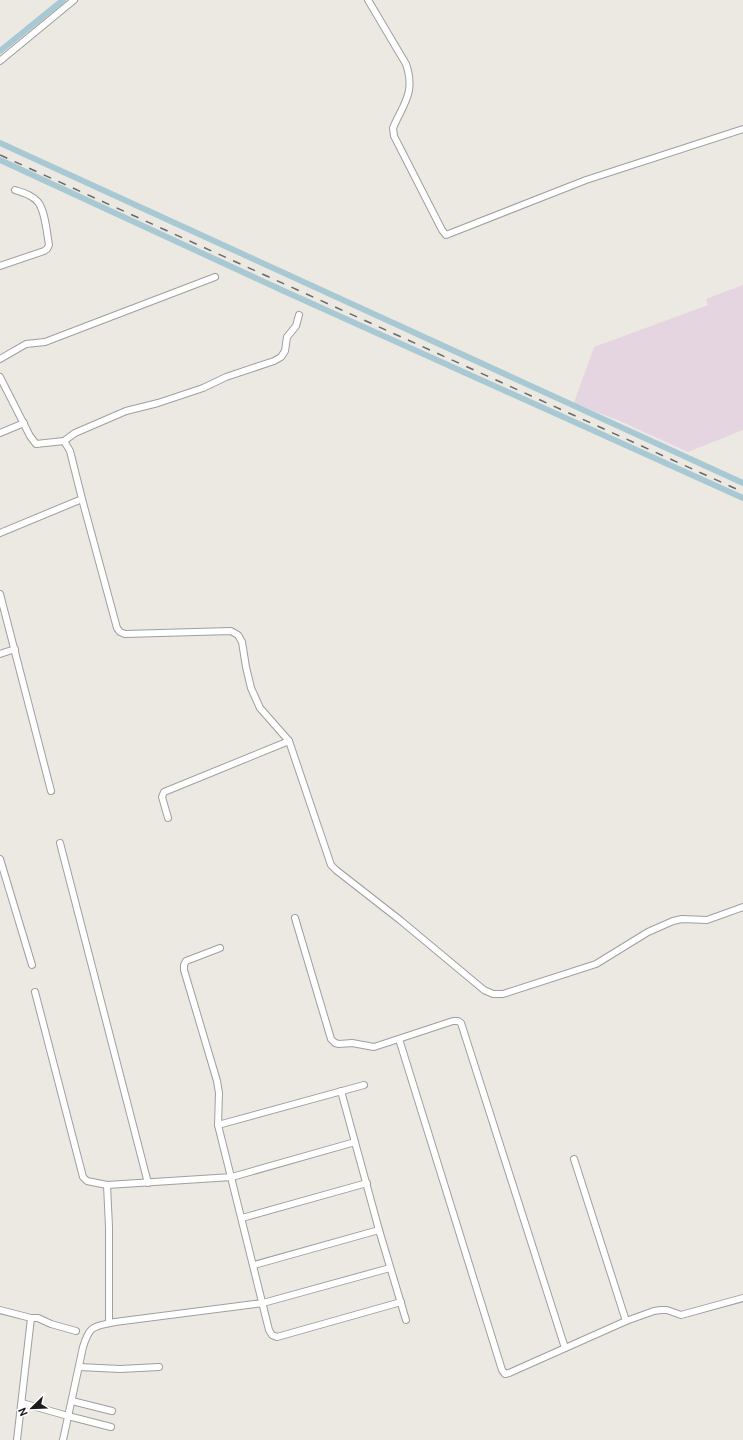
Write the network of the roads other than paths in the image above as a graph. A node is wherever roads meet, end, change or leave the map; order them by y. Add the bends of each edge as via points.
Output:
1 (74, 0) edge
2 (368, 0) edge
3 (0, 61) edge
4 (743, 129) edge
5 (15, 190) dead end
6 (0, 266) edge
7 (215, 277) dead end
8 (298, 315) dead end
9 (0, 359) edge
10 (0, 377) edge
11 (19, 425) junction
12 (0, 433) edge
13 (64, 441) junction
14 (78, 501) junction
15 (0, 533) edge
16 (0, 594) edge
17 (15, 649) junction
18 (0, 654) edge
19 (285, 743) junction
20 (51, 791) dead end
21 (168, 818) dead end
22 (60, 843) dead end
23 (0, 860) edge
24 (3, 880) edge
25 (743, 907) edge
26 (295, 918) dead end
27 (220, 948) dead end
28 (32, 966) dead end
29 (35, 992) dead end
30 (399, 1039) junction
31 (364, 1084) dead end
32 (341, 1091) junction
33 (218, 1125) junction
34 (356, 1142) junction
35 (574, 1159) dead end
36 (232, 1177) junction
37 (148, 1183) junction
38 (366, 1183) junction
39 (107, 1185) junction
40 (242, 1218) junction
41 (379, 1230) junction
42 (254, 1265) junction
43 (390, 1268) junction
44 (743, 1298) edge
45 (263, 1302) junction
46 (400, 1302) junction
47 (0, 1310) edge
48 (31, 1318) junction
49 (406, 1320) dead end
50 (626, 1321) junction
51 (109, 1323) junction
52 (76, 1331) dead end
53 (565, 1348) junction
54 (79, 1367) junction
55 (159, 1368) dead end
56 (72, 1401) junction
57 (22, 1403) junction
58 (112, 1412) dead end
59 (68, 1416) junction
60 (111, 1426) dead end
61 (17, 1440) edge
62 (63, 1440) edge

1 - 3 street
2 - 4 street via 406,64 409,74 407,98 393,128 394,136 446,235 594,177
5 - 6 street via 28,194 39,203 49,245 44,251
7 - 9 street via 44,342 26,344
8 - 13 street via 296,326 287,338 285,351 274,361 226,377 203,388 126,411 75,433
10 - 11 street
11 - 12 street
11 - 13 street via 36,444
13 - 14 street via 70,451
14 - 15 street
14 - 19 street via 120,632 126,634 230,631 238,634 242,642 251,688 260,708
16 - 17 street
17 - 18 street
17 - 20 street
19 - 21 street via 164,792 162,797
19 - 25 street via 331,865 484,990 493,994 503,994 596,964 648,932 673,921 707,920
22 - 37 street
23 - 24 street
24 - 28 street
26 - 30 street via 335,1043 374,1047
27 - 33 street via 192,958 184,965 217,1081
29 - 39 street via 83,1177 87,1181
30 - 53 street via 454,1021 461,1023
30 - 53 street via 503,1372 509,1373
31 - 32 street
32 - 33 street
32 - 34 street
33 - 36 street
34 - 36 street
34 - 38 street
35 - 50 street
36 - 37 street
36 - 40 street
37 - 39 street
38 - 40 street
38 - 41 street
39 - 51 street
40 - 42 street
41 - 42 street
41 - 43 street
42 - 45 street
43 - 45 street
43 - 46 street
44 - 50 street via 688,1314 681,1315 661,1310
45 - 46 street via 269,1330 277,1337
45 - 51 street
46 - 49 street
47 - 48 street
48 - 52 street
48 - 57 street
50 - 53 street
51 - 54 street via 90,1330
54 - 55 street
54 - 56 street
56 - 58 street
56 - 59 street
57 - 59 street
57 - 61 street
59 - 60 street
59 - 62 street

